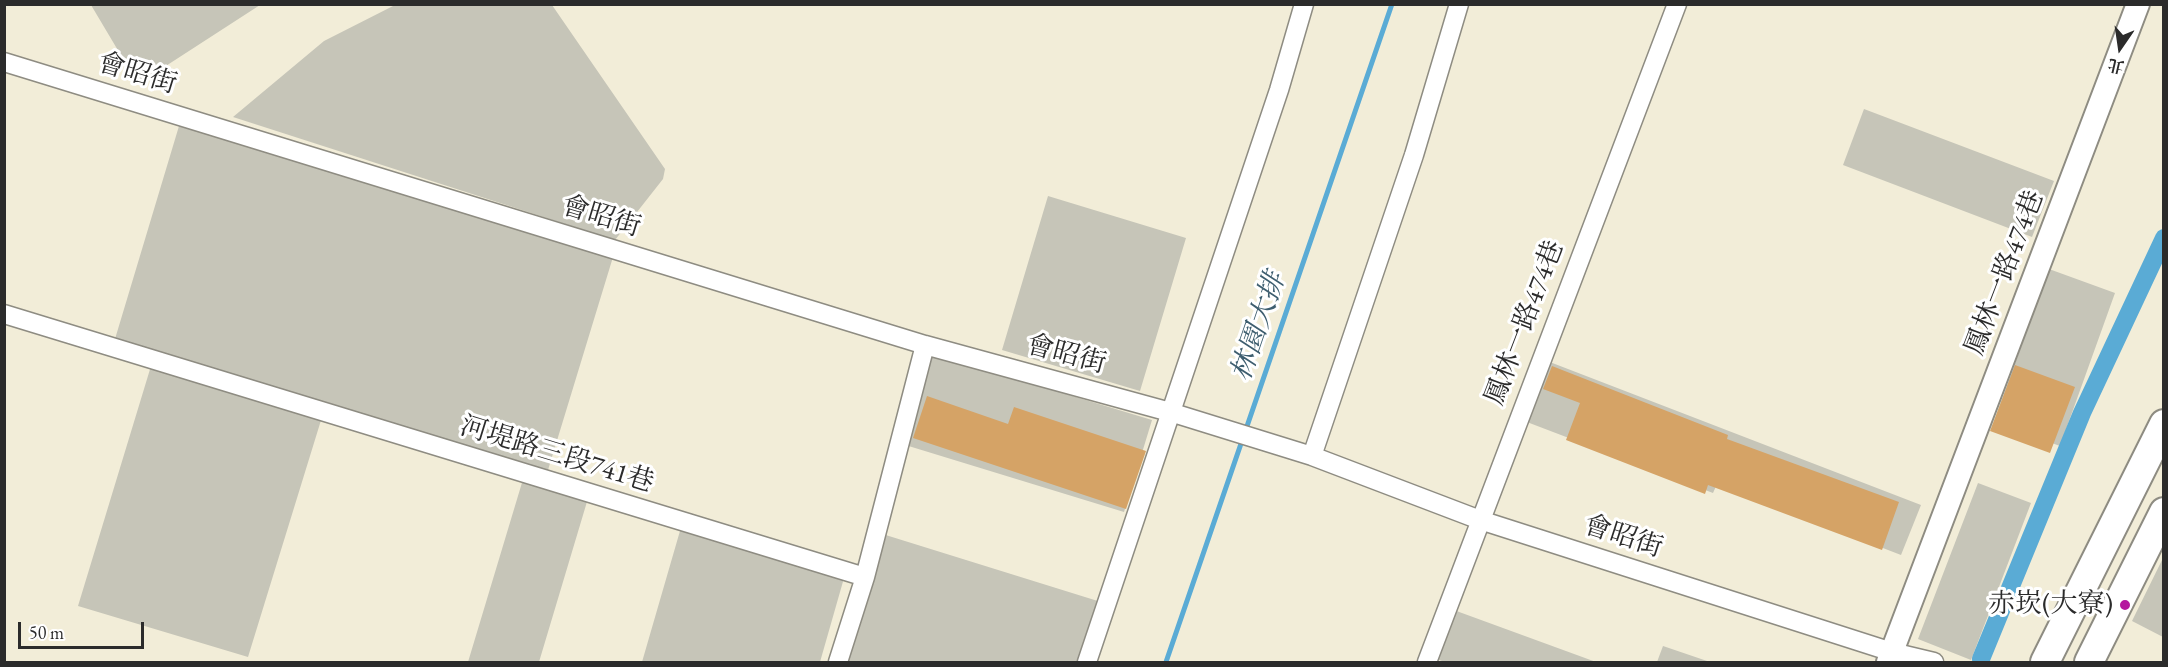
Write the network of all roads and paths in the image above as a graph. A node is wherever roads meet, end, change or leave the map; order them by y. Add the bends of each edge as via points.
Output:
1 (1304, 4) edge
2 (1459, 4) edge
3 (1677, 4) edge
4 (2138, 4) edge
5 (4, 62) edge
6 (4, 314) edge
7 (925, 345) junction
8 (1177, 414) junction
9 (2163, 424) edge
10 (1306, 454) junction
11 (2163, 512) edge
12 (1480, 520) junction
13 (865, 577) junction
14 (1890, 657) edge
15 (837, 663) edge
16 (1087, 663) edge
17 (1427, 663) edge
18 (1934, 663) edge
19 (2045, 663) edge
20 (2089, 663) edge

1 - 8 street
2 - 10 street via 1414,155
3 - 12 street, 鳳林一路474巷
4 - 14 street, 鳳林一路474巷
5 - 7 street, 會昭街
6 - 13 street, 河堤路三段741巷
7 - 8 street, 會昭街
7 - 13 street
8 - 10 street, 會昭街
8 - 16 street
9 - 19 main road
10 - 12 street, 會昭街
11 - 20 main road
12 - 14 street, 會昭街
12 - 17 street, 鳳林一路474巷
13 - 15 street
14 - 18 street, 會昭街

